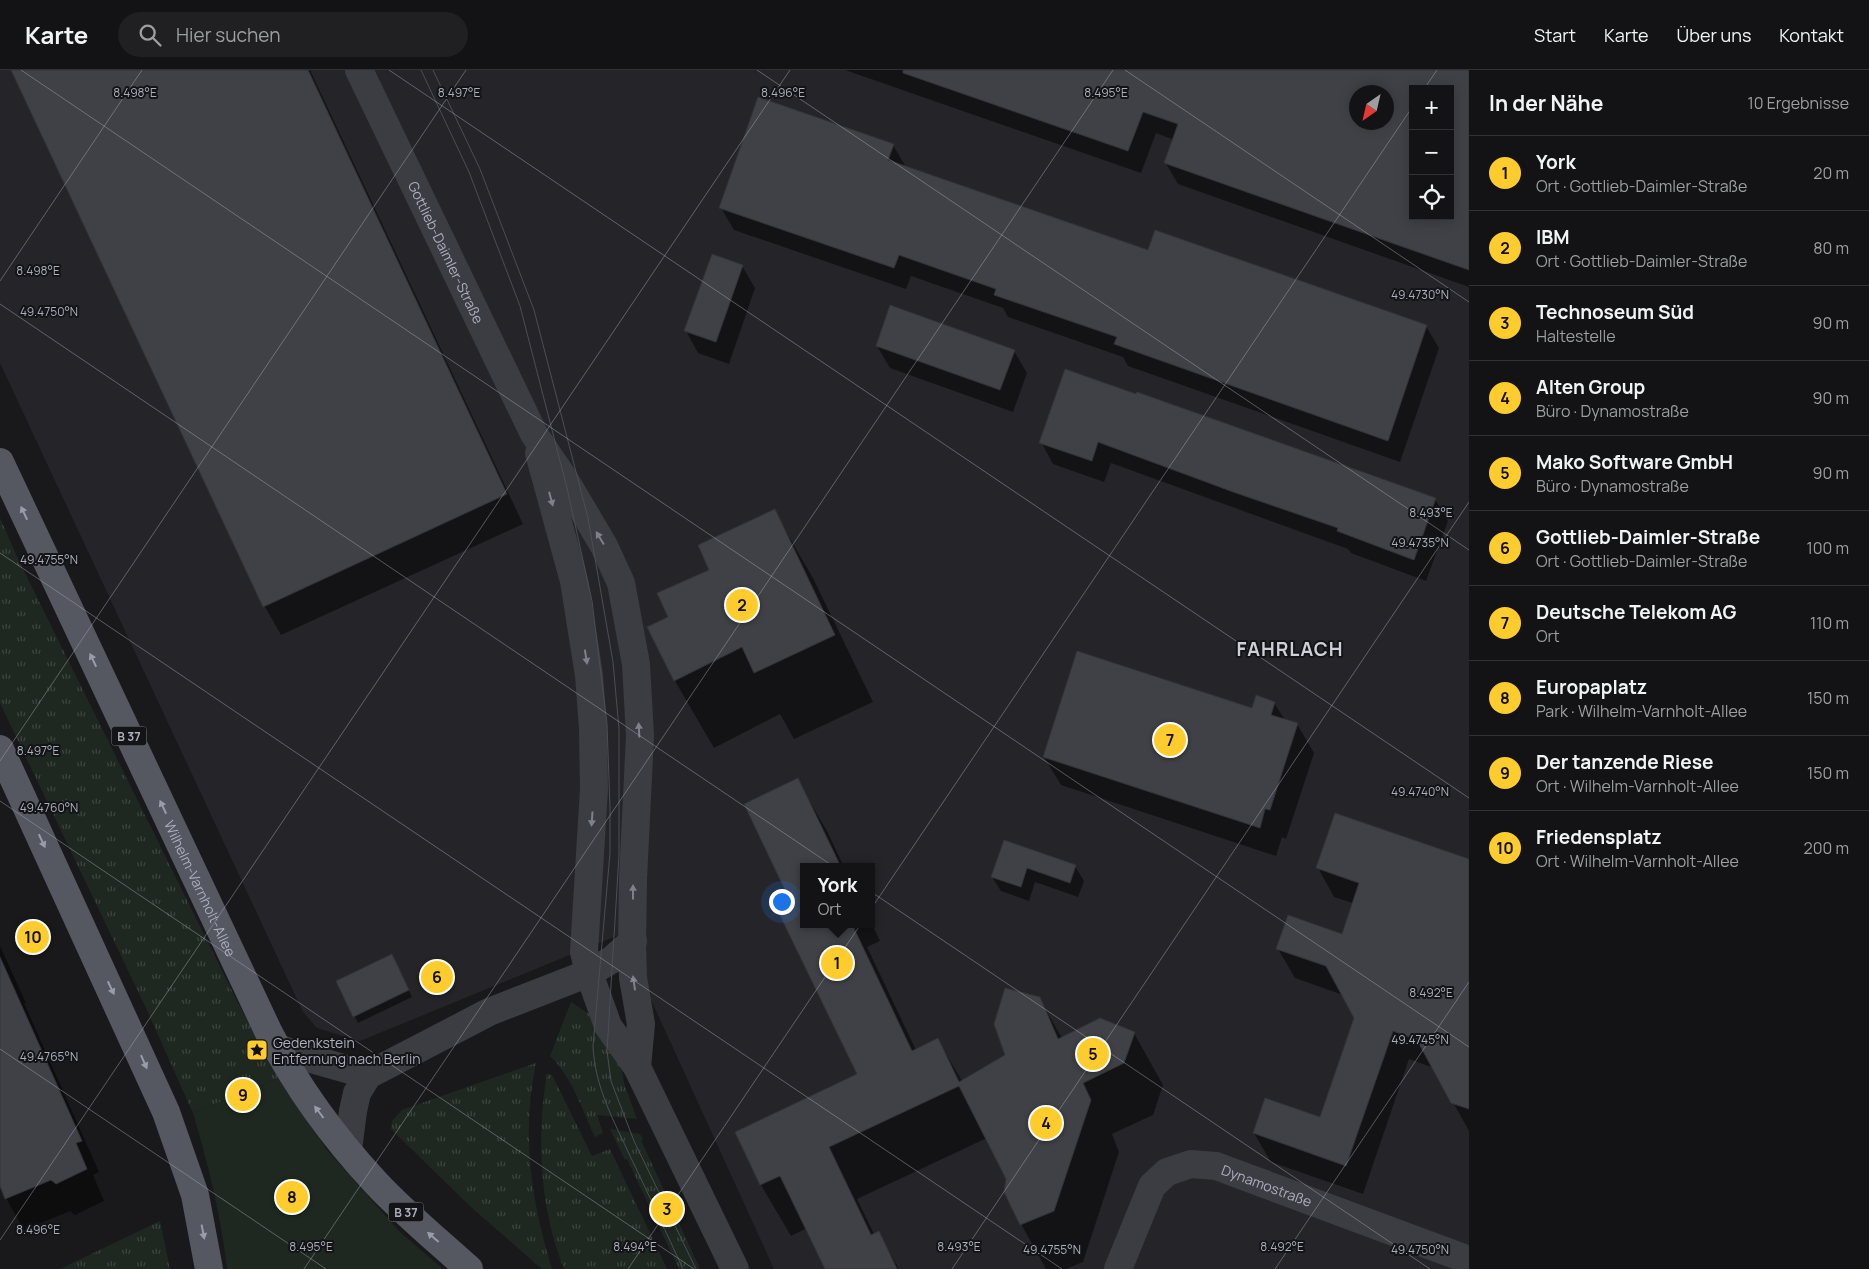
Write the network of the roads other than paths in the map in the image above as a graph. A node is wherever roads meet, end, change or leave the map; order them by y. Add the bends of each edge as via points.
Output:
1 (359, 70) edge
2 (534, 434) junction
3 (0, 462) edge
4 (574, 581) junction
5 (621, 583) junction
6 (0, 749) edge
7 (633, 941) junction
8 (589, 973) junction
9 (276, 1047) junction
10 (638, 1066) junction
11 (368, 1076) junction
12 (348, 1150) junction
13 (1469, 1260) edge
14 (209, 1269) edge
15 (470, 1269) edge
16 (735, 1269) edge
17 (1118, 1269) edge

1 - 2 street, Gottlieb-Daimler-Straße
2 -> 4 street, Gottlieb-Daimler-Straße
5 -> 2 street, Gottlieb-Daimler-Straße via 604,546
9 -> 3 main road, Wilhelm-Varnholt-Allee / B 37
4 - 5 street via 586,571 596,569 607,572
4 -> 8 street, Gottlieb-Daimler-Straße via 590,675 593,728 594,788 584,952
7 -> 5 street, Gottlieb-Daimler-Straße via 632,879 640,736 636,664
6 -> 14 main road via 166,1112 194,1195
7 - 8 street via 613,959
10 -> 7 street, Gottlieb-Daimler-Straße via 641,1024 633,978
8 - 10 street, Gottlieb-Daimler-Straße via 608,1026
8 - 11 street via 489,1012
9 - 11 street
12 -> 9 main road, Wilhelm-Varnholt-Allee / B 37 via 312,1103
10 - 16 street, Gottlieb-Daimler-Straße
11 - 12 street via 357,1093
15 -> 12 main road, Wilhelm-Varnholt-Allee / B 37 via 403,1209
13 - 17 street, Dynamostraße via 1216,1166 1191,1164 1167,1172 1152,1186

